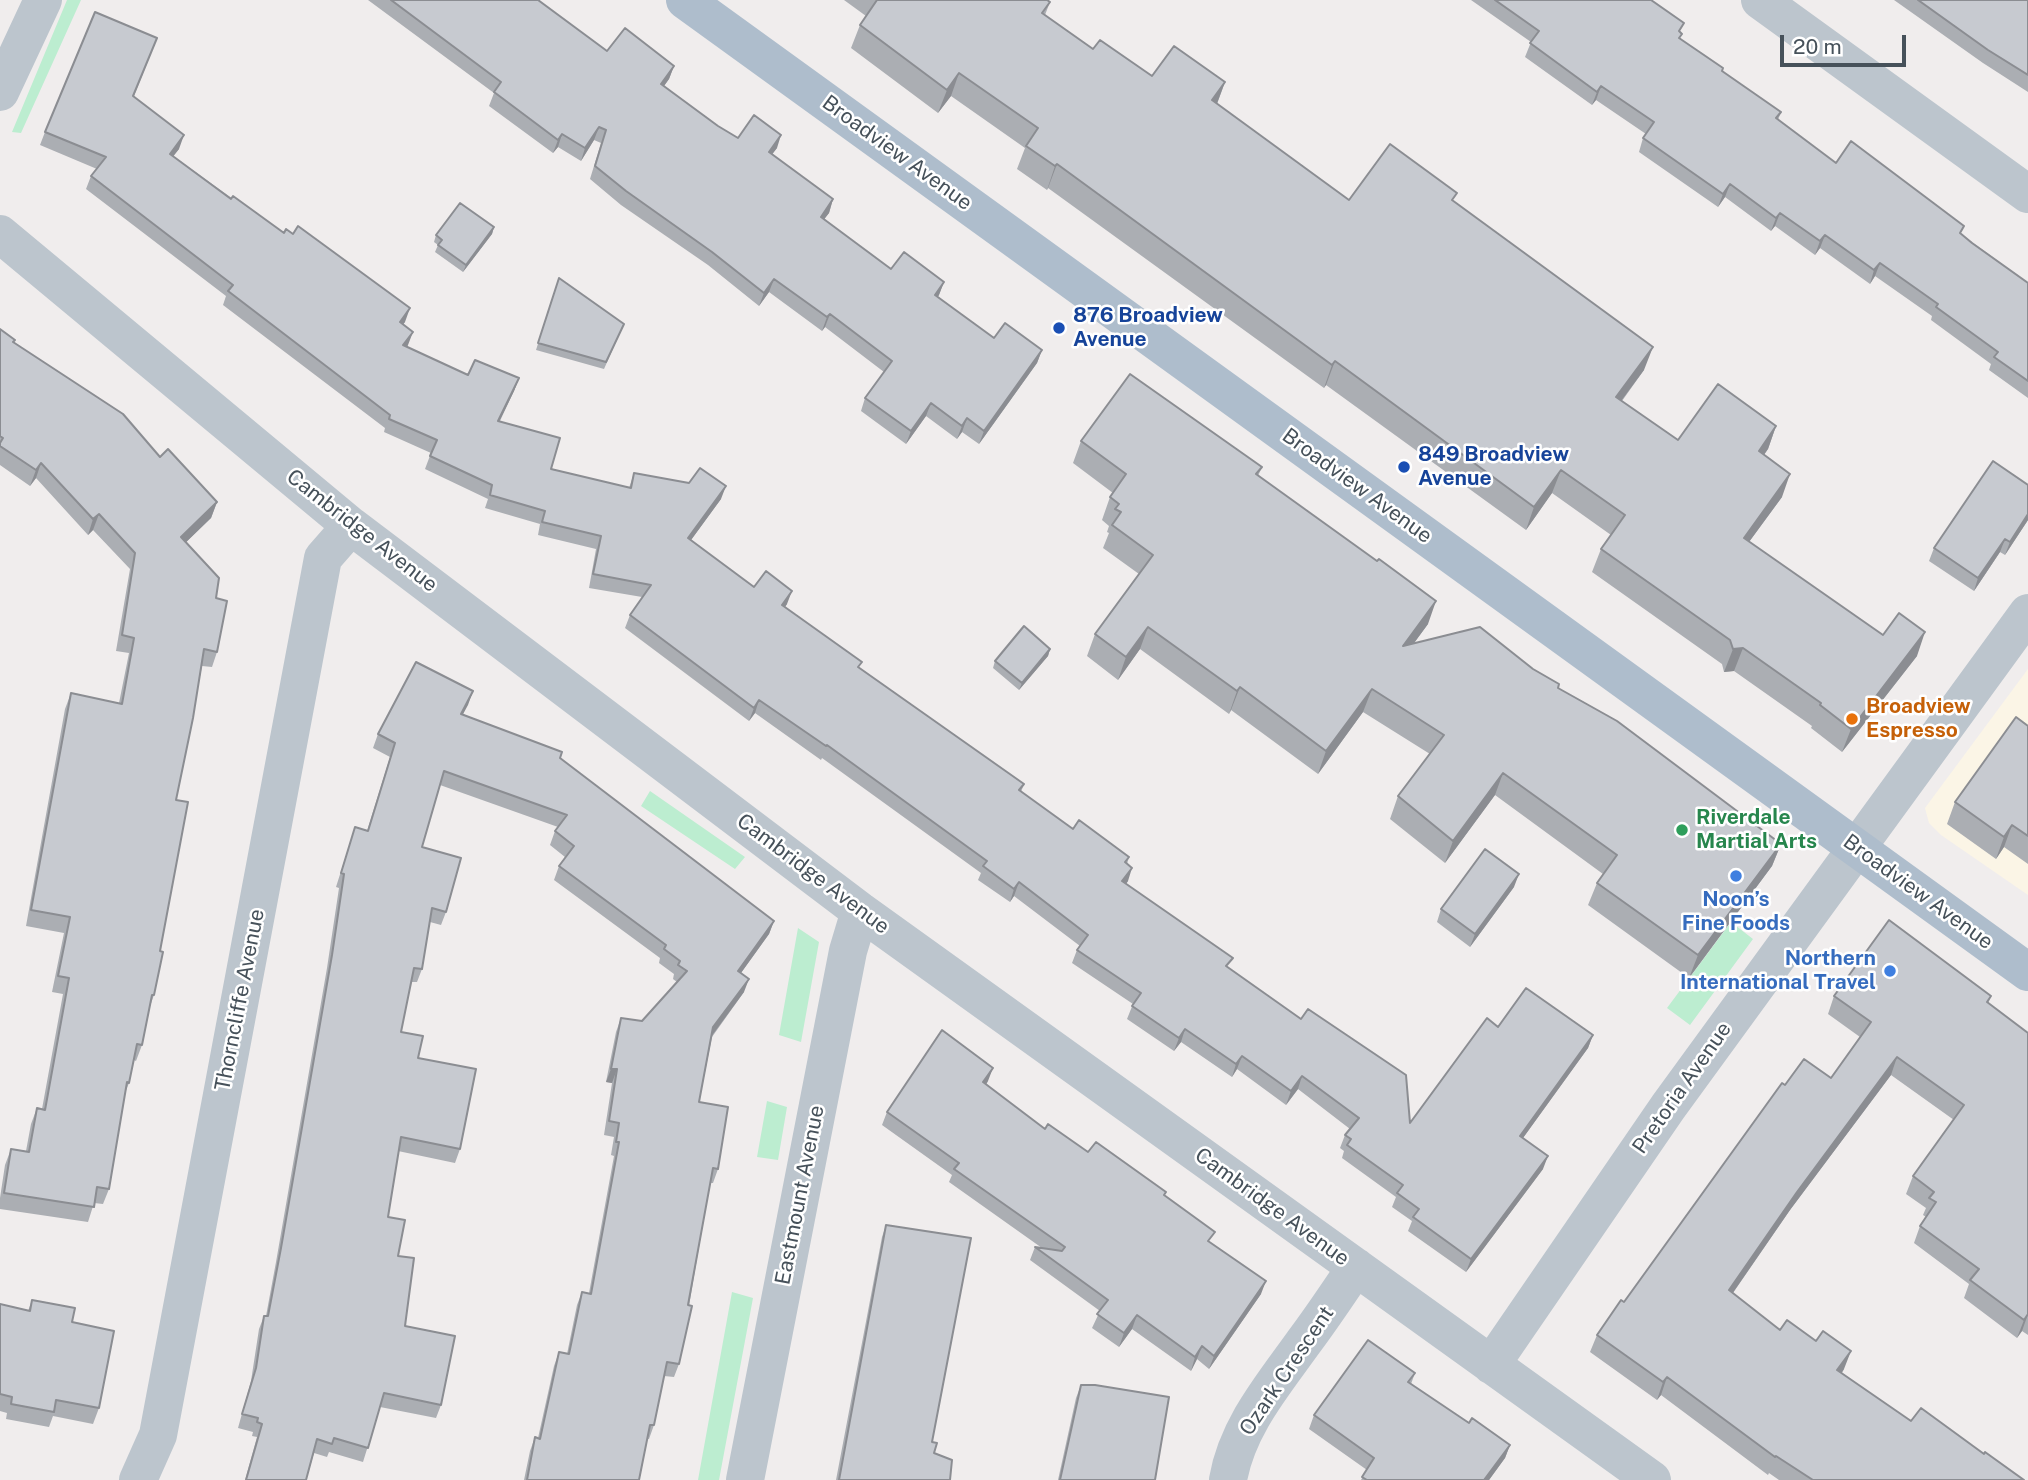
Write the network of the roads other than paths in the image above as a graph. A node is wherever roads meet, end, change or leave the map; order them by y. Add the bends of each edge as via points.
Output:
1 (43, 0) edge
2 (685, 0) edge
3 (1760, 0) edge
4 (0, 92) edge
5 (2028, 194) edge
6 (0, 234) edge
7 (351, 526) junction
8 (2028, 613) edge
9 (1856, 848) junction
10 (860, 911) junction
11 (2028, 972) edge
12 (1356, 1266) junction
13 (1491, 1365) junction
14 (138, 1480) edge
15 (745, 1480) edge
16 (1228, 1480) edge
17 (1652, 1480) edge

1 - 4 street
2 - 9 main road, Broadview Avenue
3 - 5 street
6 - 7 street, Cambridge Avenue
7 - 10 street, Cambridge Avenue
7 - 14 street, Thorncliffe Avenue via 323,558 158,1435
8 - 9 street, Pretoria Avenue
9 - 11 main road, Broadview Avenue
9 - 13 street, Pretoria Avenue via 1668,1107
10 - 12 street, Cambridge Avenue
10 - 15 street, Eastmount Avenue via 848,951
12 - 13 street, Cambridge Avenue
12 - 16 street, Ozark Crescent via 1242,1433
13 - 17 street, Cambridge Avenue

